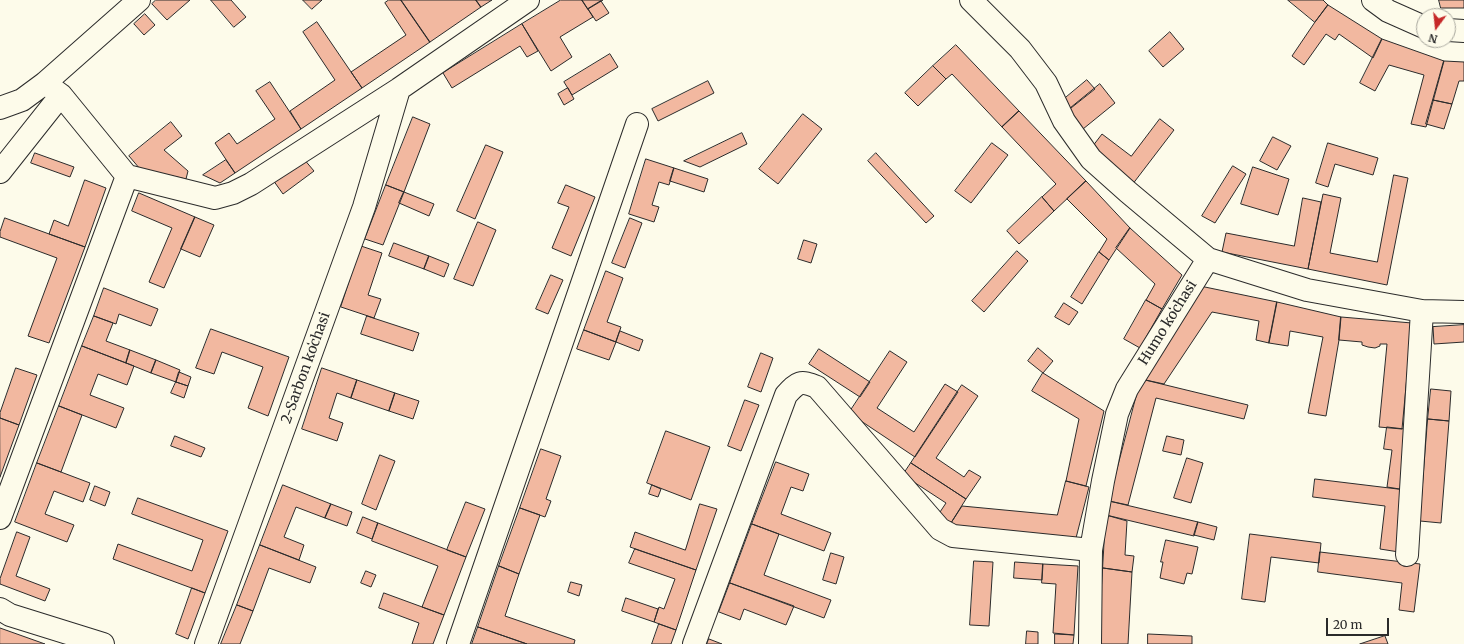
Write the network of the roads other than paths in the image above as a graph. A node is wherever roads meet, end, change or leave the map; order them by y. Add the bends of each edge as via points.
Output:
1 (139, 0) edge
2 (528, 0) edge
3 (971, 0) edge
4 (1372, 0) edge
5 (1416, 23) edge
6 (53, 89) junction
7 (399, 89) junction
8 (0, 108) edge
9 (637, 124) dead end
10 (0, 172) edge
11 (127, 176) junction
12 (1208, 259) junction
13 (1422, 311) junction
14 (1464, 312) edge
15 (0, 518) edge
16 (1092, 550) junction
17 (1407, 555) dead end
18 (0, 610) edge
19 (103, 644) edge
20 (206, 644) edge
21 (458, 644) edge
22 (694, 644) edge
23 (1090, 644) edge

1 - 6 street
2 - 7 street
3 - 12 street via 1020,49 1046,83 1064,121 1091,159
4 - 5 street via 1388,11
6 - 8 street
6 - 10 street
6 - 11 street
7 - 11 street via 233,193 215,198
7 - 20 street, 2-Sarbon koʻchasi via 364,206
9 - 21 street
11 - 15 street
12 - 13 street via 1307,290
12 - 16 street, Humo koʻchasi via 1127,388 1117,414
13 - 14 street
13 - 17 street
16 - 22 street via 953,536 940,529 817,387 805,382 796,383 786,395
16 - 23 street, Humo koʻchasi
18 - 19 street

